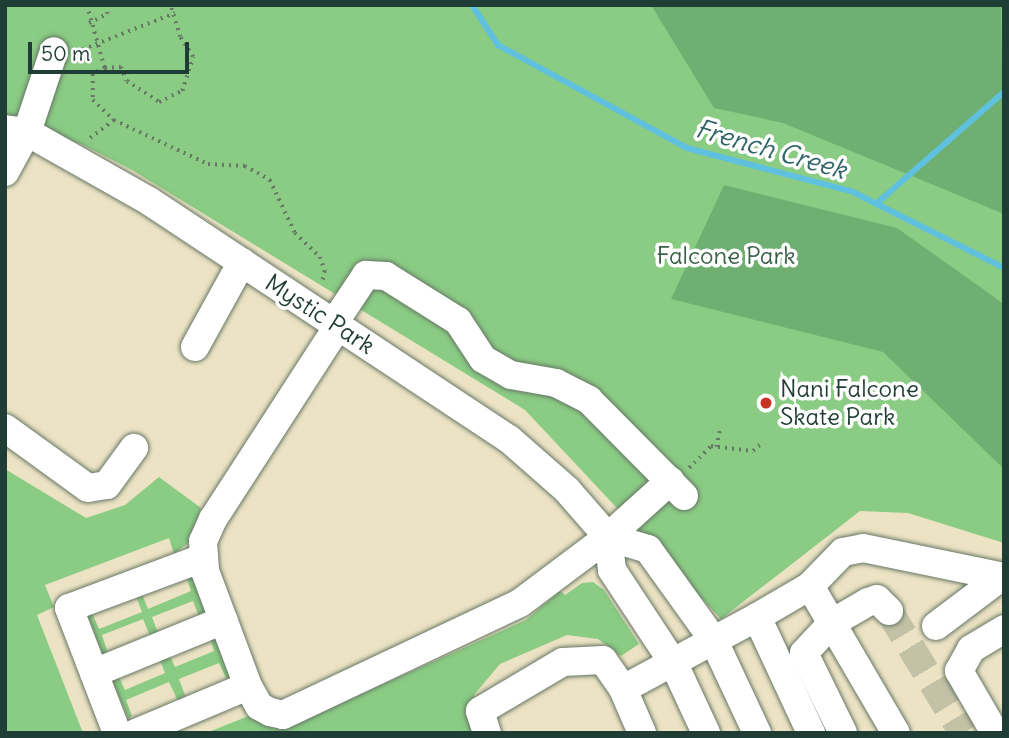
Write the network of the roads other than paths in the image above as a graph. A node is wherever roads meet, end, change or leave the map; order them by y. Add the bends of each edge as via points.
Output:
1 (54, 51) road end
2 (16, 130) edge
3 (5, 172) edge
4 (242, 262) junction
5 (336, 324) junction
6 (195, 347) dead end
7 (5, 428) edge
8 (134, 448) dead end
9 (608, 537) junction
10 (203, 558) junction
11 (1002, 577) edge
12 (810, 586) junction
13 (889, 611) dead end
14 (757, 617) junction
15 (223, 620) junction
16 (832, 623) junction
17 (936, 626) dead end
18 (1004, 629) edge
19 (714, 641) junction
20 (674, 664) junction
21 (94, 673) junction
22 (248, 686) junction
23 (623, 689) junction
24 (117, 733) edge
25 (136, 733) edge
26 (487, 733) edge
27 (642, 733) edge
28 (706, 733) edge
29 (757, 733) edge
30 (811, 733) edge
31 (843, 733) edge
32 (895, 733) edge
33 (995, 733) edge

1 - 2 street
2 - 3 street
2 - 4 street, Mystic Park via 149,201
4 - 5 street, Mystic Park
4 - 6 street
5 - 9 street, Mystic Park via 509,439 567,490
5 - 9 street via 366,275 386,276 458,321 483,359 511,375 556,383 589,400 676,487
5 - 10 street via 212,519 203,541
7 - 8 street via 88,488 107,485
9 - 19 street via 648,549
9 - 20 street via 612,570
9 - 22 street via 520,603 283,715 259,706
10 - 15 street
10 - 21 street via 69,608
11 - 12 street via 863,548 843,552
11 - 17 street
12 - 14 street
12 - 16 street
13 - 16 street via 877,599
14 - 19 street
14 - 30 street
15 - 21 street
15 - 22 street
16 - 31 street via 809,644 804,662
16 - 32 street
18 - 33 street via 971,649 959,671
19 - 20 street
19 - 29 street
20 - 23 street
20 - 28 street
21 - 24 street
22 - 25 street
23 - 26 street via 603,660 563,662 480,711
23 - 27 street

